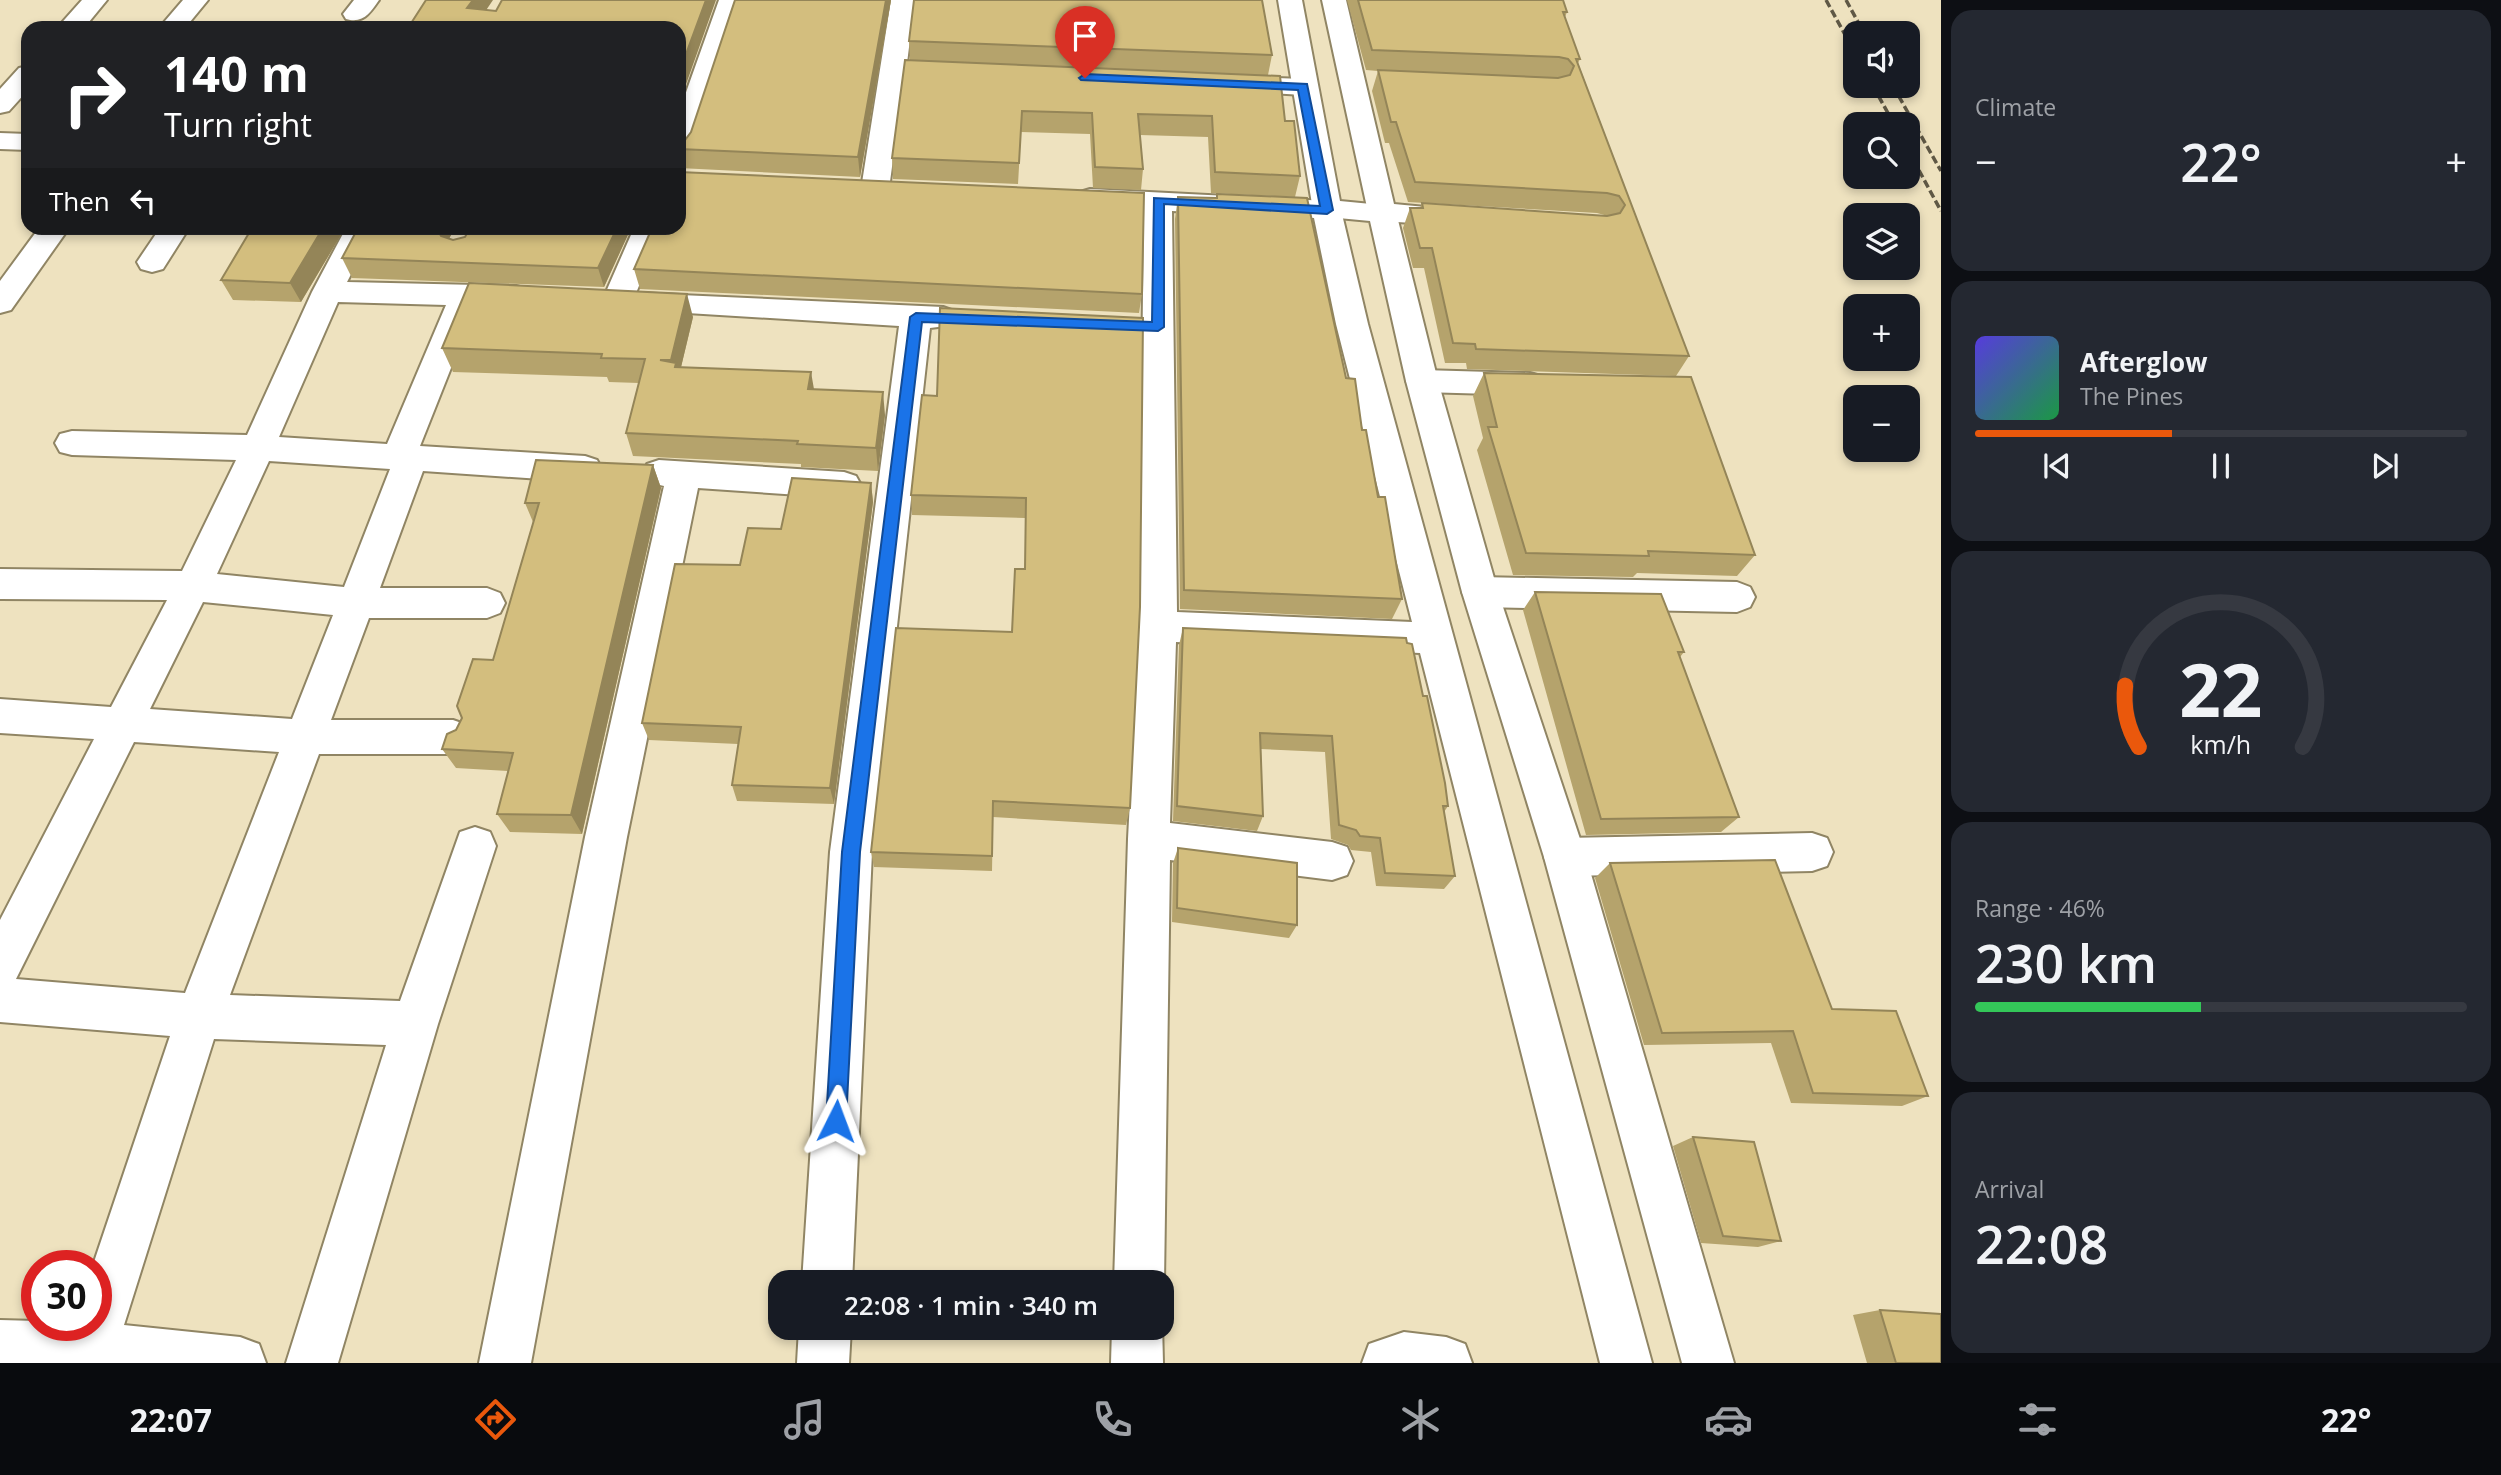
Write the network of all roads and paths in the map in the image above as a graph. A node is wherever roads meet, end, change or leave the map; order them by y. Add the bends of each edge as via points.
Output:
1 (95, 0) edge
2 (196, 0) edge
3 (732, 0) edge
4 (904, 0) edge
5 (1290, 0) edge
6 (1334, 0) edge
7 (76, 21) edge
8 (178, 21) edge
9 (894, 70) junction
10 (976, 73) edge
11 (21, 82) edge
12 (1208, 83) edge
13 (1303, 87) junction
14 (0, 105) edge
15 (686, 122) edge
16 (0, 141) edge
17 (21, 142) edge
18 (875, 189) edge
19 (1064, 197) edge
20 (1158, 200) junction
21 (1327, 210) junction
22 (1382, 212) junction
23 (1489, 219) edge
24 (49, 235) edge
25 (169, 235) edge
26 (356, 235) edge
27 (644, 235) edge
28 (152, 262) dead end
29 (327, 292) junction
30 (466, 293) junction
31 (548, 297) edge
32 (0, 303) edge
33 (916, 317) junction
34 (970, 320) edge
35 (1422, 381) junction
36 (1559, 385) edge
37 (72, 443) dead end
38 (259, 447) junction
39 (404, 459) junction
40 (684, 474) junction
41 (895, 488) junction
42 (0, 584) edge
43 (190, 586) junction
44 (1480, 592) junction
45 (1737, 597) dead end
46 (356, 603) junction
47 (487, 603) dead end
48 (1158, 626) junction
49 (1434, 638) junction
50 (0, 716) edge
51 (120, 725) junction
52 (305, 737) junction
53 (453, 737) edge
54 (1149, 839) junction
55 (475, 846) dead end
56 (1812, 852) dead end
57 (1565, 856) junction
58 (1332, 861) dead end
59 (0, 965) edge
60 (0, 1000) edge
61 (199, 1016) junction
62 (415, 1024) junction
63 (828, 1270) edge
64 (1139, 1270) edge
65 (824, 1340) edge
66 (1138, 1340) edge
67 (0, 1346) edge
68 (91, 1348) junction
69 (240, 1363) edge
70 (312, 1363) edge
71 (505, 1363) edge
72 (823, 1363) edge
73 (1138, 1363) edge
74 (1388, 1363) edge
75 (1446, 1363) edge
76 (1626, 1363) edge
77 (1708, 1363) edge

1 - 7 street
2 - 8 street
3 - 15 street via 701,59
4 - 9 street
5 - 13 street
6 - 22 street via 1366,80
9 - 10 street
9 - 18 street
11 - 14 street
12 - 13 street
13 - 21 street
16 - 17 street
19 - 20 street
20 - 21 street
20 - 48 street via 1145,327
21 - 22 street
21 - 49 street
22 - 23 street
22 - 35 street
24 - 32 street
25 - 28 street
26 - 29 street
27 - 33 street via 603,300
29 - 30 street
29 - 38 street
30 - 31 street
30 - 39 street
33 - 34 street
33 - 41 street
35 - 36 street
35 - 44 street
37 - 38 street
38 - 39 street
38 - 43 street
39 - 40 street
39 - 46 street
40 - 41 street
40 - 71 street via 606,837
41 - 63 street via 851,852
42 - 43 street
43 - 46 street
43 - 51 street
44 - 45 street
44 - 57 street
46 - 47 street
46 - 52 street
48 - 49 street
48 - 54 street
49 - 76 street
50 - 51 street
51 - 52 street
51 - 59 street
52 - 53 street
52 - 61 street
54 - 58 street
54 - 64 street
55 - 62 street
56 - 57 street
57 - 77 street
60 - 61 street
61 - 62 street
61 - 68 street
62 - 70 street
65 - 72 street
66 - 73 street
67 - 68 street
68 - 69 street
74 - 75 street via 1404,1358

